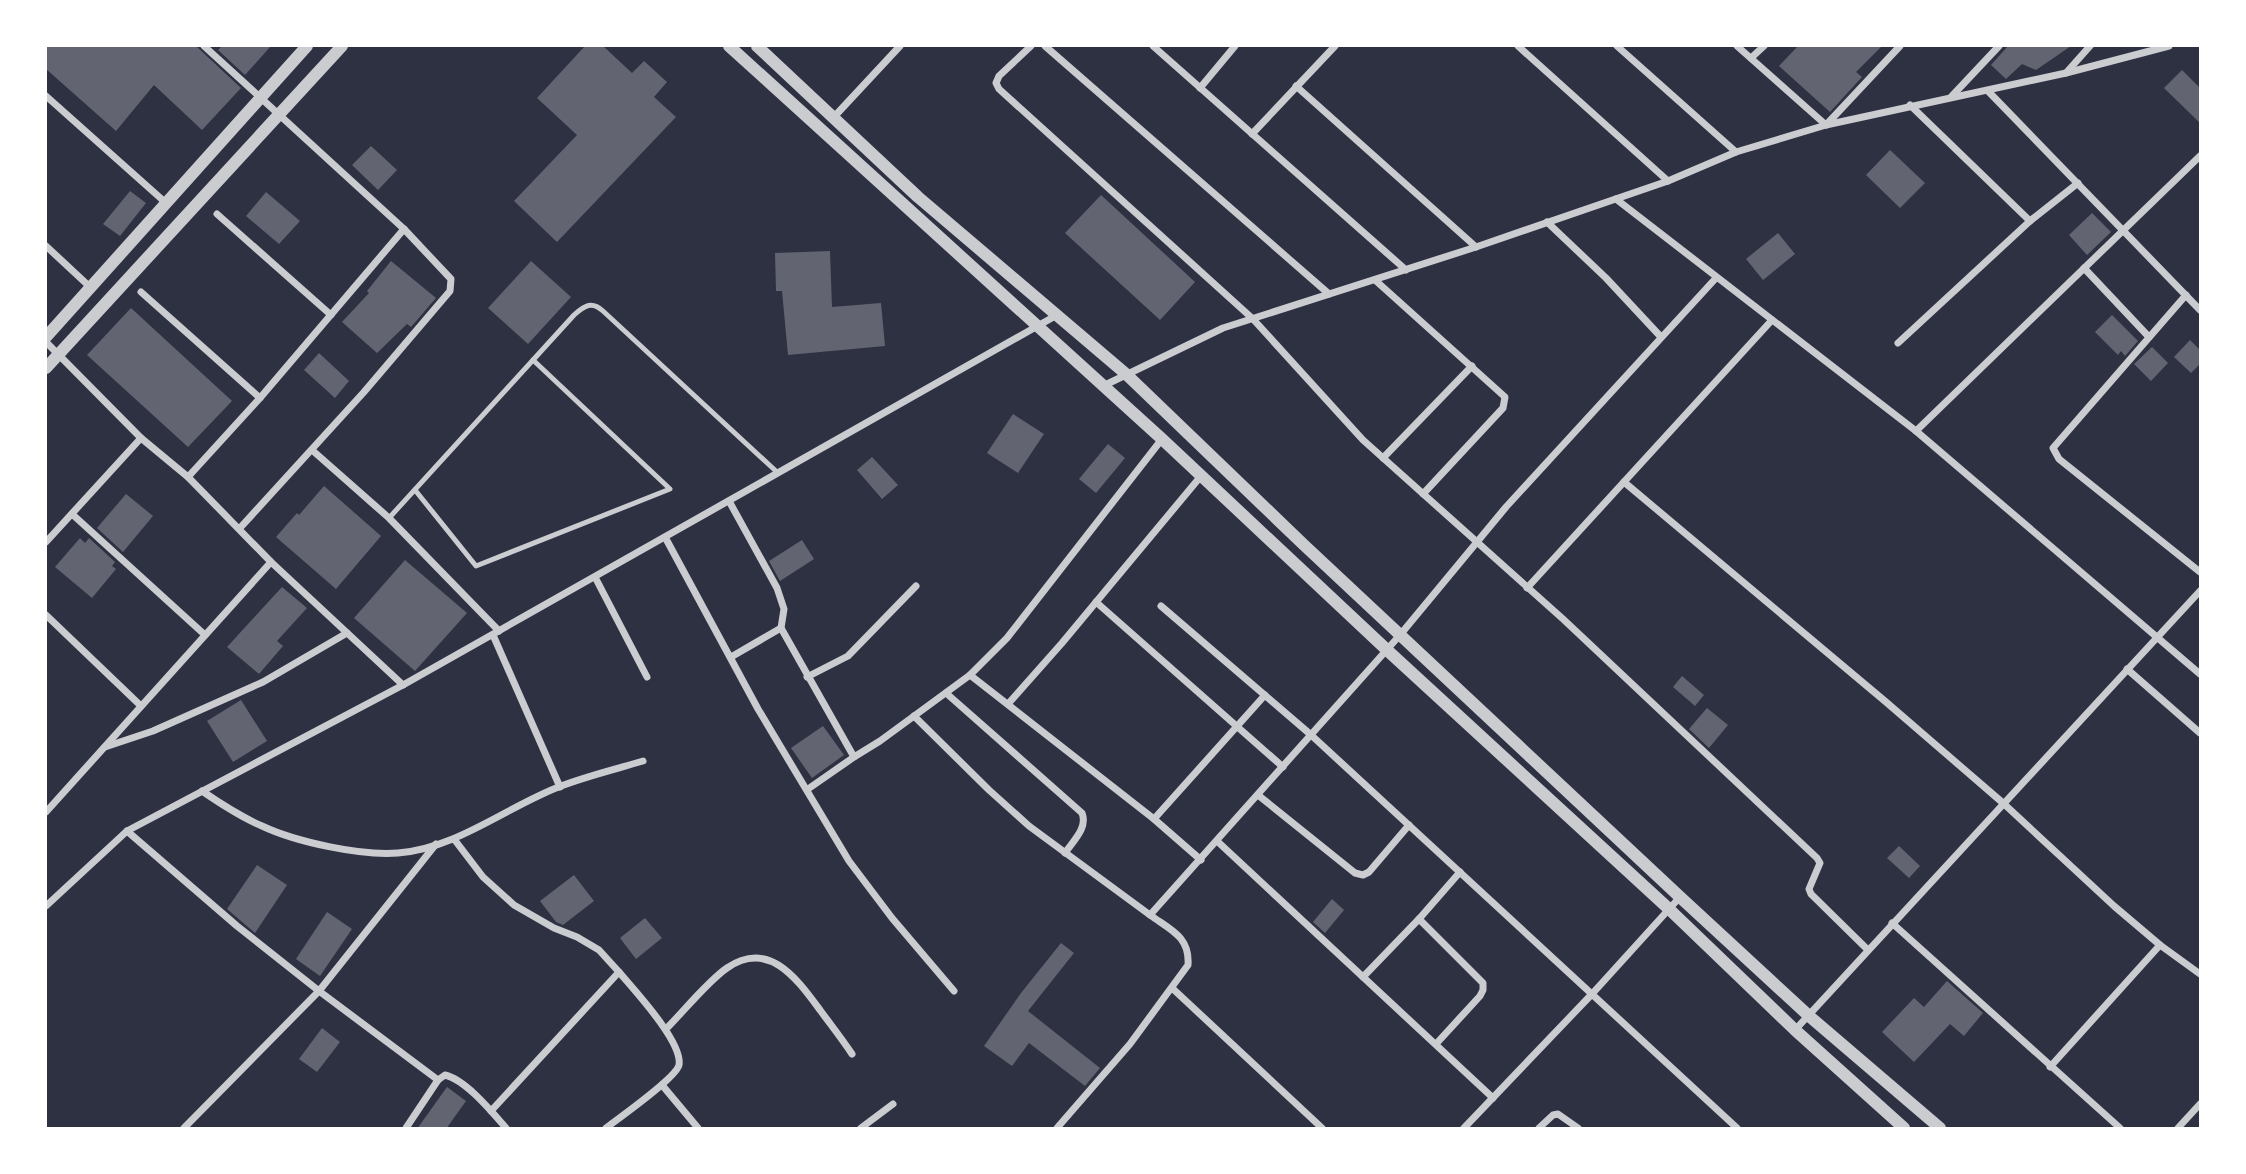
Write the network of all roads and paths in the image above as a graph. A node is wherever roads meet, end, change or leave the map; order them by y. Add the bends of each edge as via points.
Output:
1 (204, 46) edge
2 (307, 46) edge
3 (342, 46) edge
4 (729, 46) edge
5 (757, 46) edge
6 (900, 46) edge
7 (1031, 46) edge
8 (1045, 46) edge
9 (1153, 46) edge
10 (1235, 46) edge
11 (1335, 46) edge
12 (1518, 46) edge
13 (1617, 46) edge
14 (1737, 46) edge
15 (1764, 46) edge
16 (1900, 46) edge
17 (1999, 46) edge
18 (2090, 46) edge
19 (2169, 46) edge
20 (1751, 58) junction
21 (2066, 74) junction
22 (1296, 86) junction
23 (1200, 88) junction
24 (1988, 91) junction
25 (46, 96) edge
26 (261, 97) junction
27 (1951, 98) junction
28 (1910, 105) junction
29 (279, 116) junction
30 (833, 118) junction
31 (1826, 125) junction
32 (1252, 134) junction
33 (1736, 152) junction
34 (2200, 156) edge
35 (1668, 181) junction
36 (2077, 183) junction
37 (1616, 199) junction
38 (166, 203) junction
39 (218, 214) dead end
40 (2030, 221) junction
41 (1547, 222) junction
42 (404, 229) junction
43 (2123, 230) junction
44 (46, 246) edge
45 (1476, 247) junction
46 (2084, 268) junction
47 (1406, 270) junction
48 (1716, 278) junction
49 (1375, 279) junction
50 (90, 287) junction
51 (141, 292) dead end
52 (1329, 294) junction
53 (2186, 295) junction
54 (2200, 310) edge
55 (331, 315) junction
56 (1057, 315) junction
57 (1254, 319) junction
58 (1772, 320) junction
59 (1038, 326) junction
60 (46, 337) edge
61 (1661, 337) junction
62 (2149, 337) junction
63 (46, 342) edge
64 (1898, 343) dead end
65 (57, 354) junction
66 (533, 360) junction
67 (1472, 366) junction
68 (46, 368) edge
69 (1126, 374) junction
70 (1103, 386) junction
71 (260, 398) junction
72 (1916, 431) junction
73 (141, 438) junction
74 (1162, 439) junction
75 (312, 450) junction
76 (1383, 458) junction
77 (778, 473) junction
78 (1201, 476) junction
79 (188, 477) junction
80 (1624, 482) junction
81 (415, 490) junction
82 (1423, 494) junction
83 (729, 501) junction
84 (72, 514) junction
85 (389, 519) junction
86 (240, 528) junction
87 (666, 537) junction
88 (46, 542) edge
89 (1476, 542) junction
90 (271, 562) junction
91 (2200, 572) edge
92 (595, 577) junction
93 (916, 586) dead end
94 (1527, 588) junction
95 (2200, 591) edge
96 (1096, 602) junction
97 (1161, 607) dead end
98 (46, 615) edge
99 (780, 628) junction
100 (347, 633) junction
101 (496, 633) junction
102 (205, 635) junction
103 (1400, 635) junction
104 (2157, 637) junction
105 (1387, 650) junction
106 (731, 657) junction
107 (2127, 670) junction
108 (2200, 674) edge
109 (970, 675) junction
110 (647, 677) dead end
111 (807, 677) junction
112 (403, 685) junction
113 (946, 692) junction
114 (1265, 695) junction
115 (1008, 704) junction
116 (141, 706) junction
117 (914, 716) junction
118 (1236, 726) junction
119 (2200, 733) edge
120 (1310, 734) junction
121 (104, 747) junction
122 (853, 757) junction
123 (643, 761) dead end
124 (1283, 767) junction
125 (560, 787) junction
126 (808, 789) junction
127 (202, 791) junction
128 (1258, 795) junction
129 (2003, 803) junction
130 (46, 812) edge
131 (1154, 819) junction
132 (1409, 825) junction
133 (127, 831) junction
134 (454, 839) junction
135 (1217, 841) junction
136 (437, 844) junction
137 (1065, 853) junction
138 (1200, 859) junction
139 (1460, 872) junction
140 (1680, 897) junction
141 (46, 906) edge
142 (1669, 909) junction
143 (1150, 915) junction
144 (1419, 919) junction
145 (1892, 923) junction
146 (2160, 945) junction
147 (1868, 950) junction
148 (619, 972) junction
149 (2200, 974) edge
150 (1363, 977) junction
151 (1172, 988) junction
152 (319, 991) junction
153 (954, 991) dead end
154 (1592, 994) junction
155 (1809, 1016) junction
156 (666, 1030) junction
157 (1795, 1030) junction
158 (1436, 1044) junction
159 (852, 1054) dead end
160 (2050, 1067) junction
161 (438, 1080) junction
162 (662, 1085) junction
163 (1493, 1098) junction
164 (893, 1104) dead end
165 (2200, 1104) edge
166 (491, 1111) junction
167 (1465, 1128) edge
168 (184, 1129) edge
169 (405, 1129) edge
170 (506, 1129) edge
171 (606, 1129) edge
172 (698, 1129) edge
173 (860, 1129) edge
174 (1057, 1129) edge
175 (1322, 1129) edge
176 (1539, 1129) edge
177 (1578, 1129) edge
178 (1737, 1129) edge
179 (1904, 1129) edge
180 (1940, 1129) edge
181 (2120, 1129) edge
182 (2178, 1129) edge

1 - 26 street
2 - 26 street
3 - 29 street
4 - 59 street
5 - 30 street
6 - 30 street
7 - 57 street via 999,76 999,89
8 - 52 street
9 - 23 street
10 - 23 street
11 - 22 street
12 - 35 street
13 - 33 street
14 - 20 street
15 - 20 street
16 - 31 street
17 - 27 street
18 - 21 street
19 - 21 street
20 - 31 street
21 - 24 street
22 - 32 street
22 - 45 street
23 - 32 street
24 - 27 street
24 - 36 street
25 - 38 street
26 - 29 street
26 - 38 street
27 - 28 street
28 - 31 street
28 - 40 street
29 - 42 street
29 - 65 street
30 - 56 street via 918,198
31 - 33 street
32 - 47 street
33 - 35 street
34 - 43 street
35 - 37 street
36 - 40 street
36 - 43 street
37 - 41 street
37 - 48 street
38 - 50 street
39 - 55 street
40 - 64 street
41 - 45 street
41 - 61 street
42 - 55 street
42 - 75 street via 449,274 450,291
43 - 46 street
43 - 53 street
44 - 50 street
45 - 47 street
46 - 62 street
46 - 72 street
47 - 49 street
48 - 58 street
48 - 61 street
49 - 52 street
49 - 67 street
50 - 60 street
51 - 71 street
52 - 57 street
53 - 54 street
53 - 62 street
55 - 71 street
56 - 59 street
56 - 69 street
57 - 69 street via 1223,328
57 - 76 street
58 - 72 street
58 - 80 street
59 - 70 street
59 - 77 street
61 - 89 street
62 - 91 street via 2053,448 2059,459
63 - 65 street
65 - 68 street
65 - 73 street
66 - 77 lane via 581,309 594,304
66 - 81 lane
66 - 81 lane via 670,489 476,566
67 - 76 street
67 - 82 street via 1505,397 1503,408
69 - 70 street
69 - 103 street
70 - 74 street
71 - 79 street
72 - 104 street
73 - 79 street
73 - 84 street
74 - 78 street
74 - 109 street via 1007,639
75 - 85 street
75 - 86 street
76 - 82 street
77 - 83 street
78 - 96 street
78 - 105 street
79 - 86 street
80 - 94 street
80 - 129 street
81 - 85 lane
82 - 89 street
83 - 87 street
83 - 99 street via 777,588 783,609
84 - 88 street
84 - 102 street
85 - 101 street
86 - 90 street
87 - 92 street
87 - 106 street
89 - 94 street
89 - 103 street
90 - 100 street
90 - 102 street
92 - 101 street
92 - 110 street
93 - 111 street via 848,656
94 - 147 street via 1817,858 1820,863 1811,894
95 - 104 street
96 - 115 street
96 - 118 street
97 - 114 street
98 - 116 street
99 - 106 street
99 - 111 street
100 - 112 street
100 - 121 street via 263,682 153,731
101 - 112 street
101 - 125 street
102 - 116 street
103 - 105 street
103 - 140 street
104 - 107 street
104 - 108 street
105 - 120 street
105 - 142 street
106 - 126 street
107 - 119 street
107 - 129 street
109 - 113 street
109 - 115 street
111 - 122 street
112 - 127 street
113 - 117 street
113 - 137 street via 1082,813 1083,827
114 - 118 street
114 - 120 street
115 - 131 street
116 - 121 street
117 - 122 street
117 - 137 street via 999,799
118 - 124 street
118 - 131 street
120 - 124 street
120 - 132 street
121 - 130 street
122 - 126 street
123 - 125 street
124 - 128 street
125 - 134 street
126 - 153 street via 849,860
127 - 133 street
127 - 136 street via 263,827 294,838 355,851 397,853
128 - 132 street via 1363,875
128 - 135 street
129 - 145 street
129 - 146 street
131 - 138 street
132 - 139 street
133 - 141 street
133 - 152 street
134 - 136 street
134 - 148 street via 483,877 514,905 599,950
135 - 138 street
135 - 150 street
136 - 152 street
137 - 143 street
138 - 143 street
139 - 144 street
139 - 154 street
140 - 142 street
140 - 155 street
142 - 154 street
142 - 157 street
143 - 151 street via 1182,939 1189,952 1188,965
144 - 150 street
144 - 158 street via 1483,984 1480,996
145 - 147 street
145 - 160 street
146 - 149 street
146 - 160 street
147 - 155 street
148 - 156 street
148 - 166 street
150 - 158 street
151 - 174 street
151 - 175 street
152 - 161 street
152 - 168 street
154 - 163 street
154 - 178 street
155 - 157 street
155 - 180 street
156 - 159 street via 725,969 744,959 765,958 800,982
156 - 162 street via 679,1065
157 - 179 street
158 - 163 street
160 - 181 street
161 - 166 street via 445,1075 454,1077
161 - 169 street
162 - 171 street
162 - 172 street
163 - 167 street
164 - 173 street
165 - 182 street
166 - 170 street
176 - 177 street via 1558,1114

